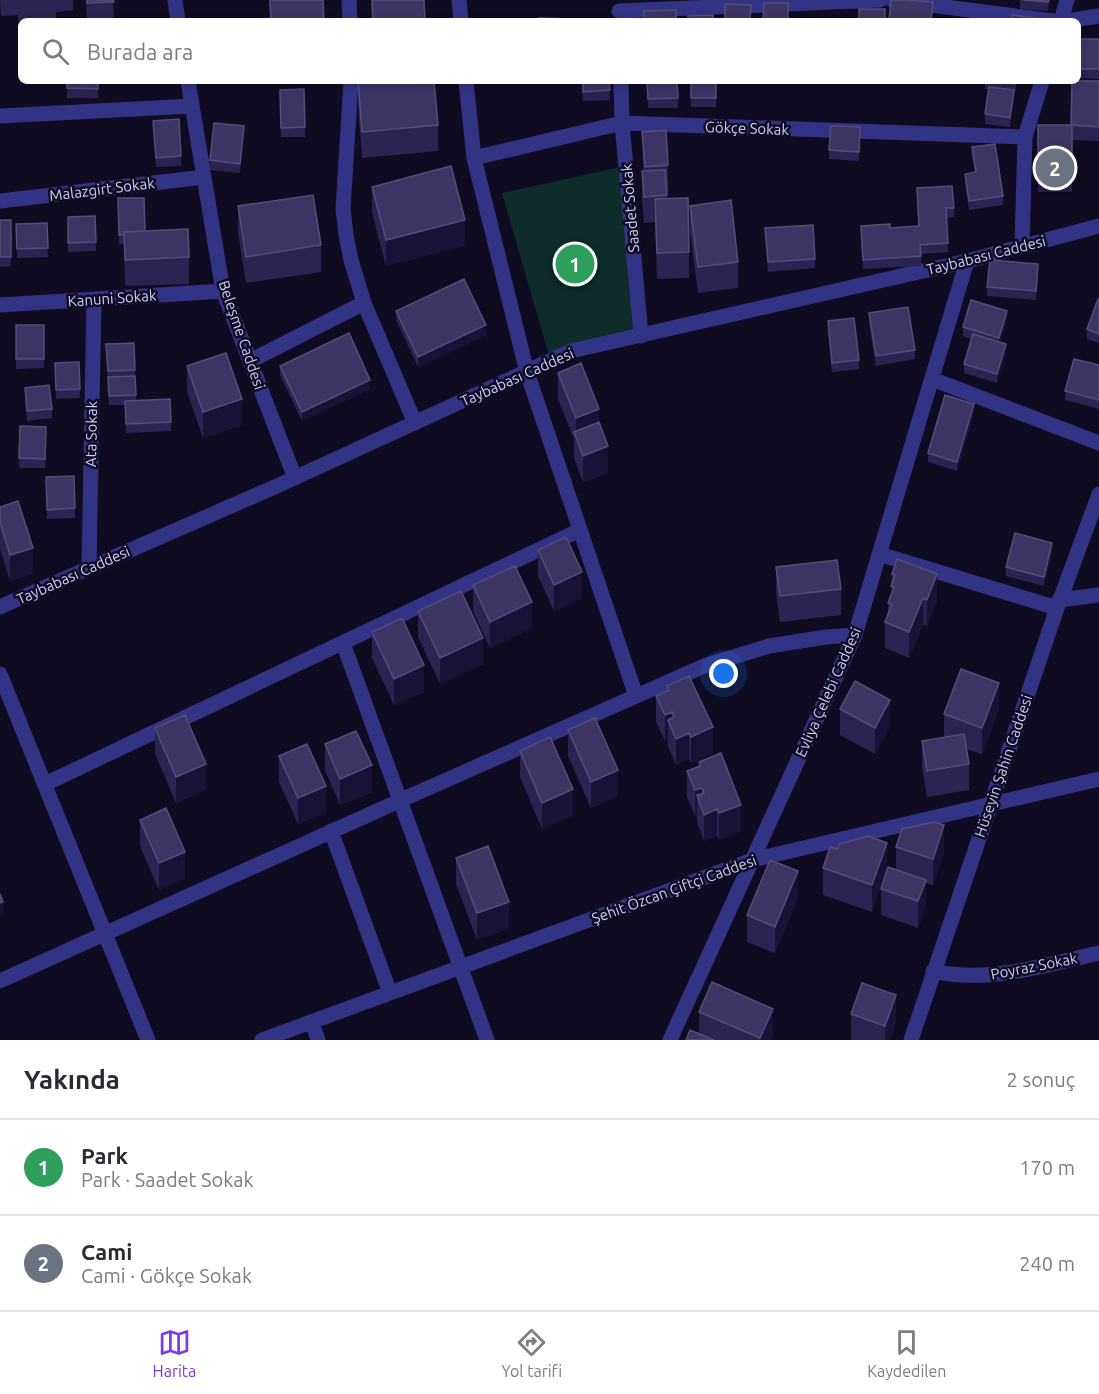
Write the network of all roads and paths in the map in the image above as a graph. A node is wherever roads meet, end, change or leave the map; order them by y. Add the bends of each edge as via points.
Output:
1 (175, 0) edge
2 (349, 0) edge
3 (459, 0) edge
4 (880, 0) edge
5 (892, 0) edge
6 (1067, 0) edge
7 (619, 11) edge
8 (1099, 16) edge
9 (178, 18) edge
10 (350, 18) edge
11 (461, 18) edge
12 (1030, 18) edge
13 (1062, 18) edge
14 (1081, 19) edge
15 (188, 84) edge
16 (351, 84) edge
17 (466, 84) edge
18 (621, 84) edge
19 (1041, 84) edge
20 (192, 106) junction
21 (0, 116) edge
22 (622, 123) junction
23 (1024, 137) junction
24 (474, 158) junction
25 (204, 177) junction
26 (0, 201) edge
27 (1099, 226) edge
28 (1022, 246) junction
29 (967, 261) junction
30 (223, 291) junction
31 (94, 300) junction
32 (364, 303) junction
33 (0, 305) edge
34 (641, 336) junction
35 (250, 362) junction
36 (527, 372) junction
37 (932, 379) junction
38 (415, 423) junction
39 (1099, 443) edge
40 (295, 478) junction
41 (1099, 494) edge
42 (580, 530) junction
43 (879, 554) junction
44 (89, 568) junction
45 (1099, 595) edge
46 (1058, 604) junction
47 (1, 605) edge
48 (855, 635) junction
49 (343, 643) junction
50 (0, 674) edge
51 (636, 696) junction
52 (1099, 779) edge
53 (45, 784) junction
54 (399, 801) junction
55 (990, 804) junction
56 (331, 831) junction
57 (752, 860) junction
58 (105, 934) junction
59 (1099, 953) edge
60 (460, 967) junction
61 (933, 971) junction
62 (0, 981) edge
63 (390, 993) junction
64 (312, 1022) junction
65 (148, 1040) edge
66 (262, 1040) edge
67 (318, 1040) edge
68 (487, 1040) edge
69 (670, 1040) edge
70 (911, 1040) edge

1 - 9 street
2 - 10 street
3 - 11 street
4 - 7 street
5 - 12 street
6 - 13 street
8 - 14 street
15 - 20 street, Beleşme Caddesi
16 - 32 street via 343,209 351,260
17 - 24 street
18 - 22 street, Saadet Sokak
19 - 23 street
20 - 21 street
20 - 25 street, Beleşme Caddesi
22 - 23 street, Gökçe Sokak
22 - 24 street, Gökçe Sokak
22 - 34 street, Saadet Sokak
23 - 28 street
24 - 36 street
25 - 26 street, Malazgirt Sokak
25 - 30 street, Beleşme Caddesi
27 - 28 street, Taybabası Caddesi
28 - 29 street, Taybabası Caddesi
29 - 34 street, Taybabası Caddesi
29 - 37 street, Evliya Çelebi Caddesi
30 - 31 street, Kanuni Sokak
30 - 35 street, Beleşme Caddesi
31 - 33 street, Kanuni Sokak
31 - 44 street, Ata Sokak
32 - 35 street
32 - 38 street
34 - 36 street, Taybabası Caddesi via 571,351
35 - 40 street, Beleşme Caddesi
36 - 38 street, Taybabası Caddesi
36 - 42 street
37 - 39 street
37 - 43 street, Evliya Çelebi Caddesi
38 - 40 street, Taybabası Caddesi
40 - 44 street, Taybabası Caddesi
41 - 46 street, Hüseyin Şahin Caddesi
42 - 49 street
42 - 51 street
43 - 46 street
43 - 48 street, Evliya Çelebi Caddesi
44 - 47 street, Taybabası Caddesi
45 - 46 street
46 - 55 street, Hüseyin Şahin Caddesi
48 - 51 street via 798,641 736,655
48 - 57 street, Evliya Çelebi Caddesi
49 - 53 street
49 - 54 street
50 - 53 street
51 - 54 street
52 - 55 street, Şehit Özcan Çiftçi Caddesi
53 - 58 street
54 - 56 street
54 - 60 street
55 - 57 street, Şehit Özcan Çiftçi Caddesi
55 - 61 street, Hüseyin Şahin Caddesi
56 - 58 street
56 - 63 street
57 - 60 street, Şehit Özcan Çiftçi Caddesi
57 - 69 street, Evliya Çelebi Caddesi
58 - 62 street
58 - 65 street
59 - 61 street, Poyraz Sokak via 995,975 962,976
60 - 63 street, Şehit Özcan Çiftçi Caddesi
60 - 68 street
61 - 70 street, Hüseyin Şahin Caddesi
63 - 64 street, Şehit Özcan Çiftçi Caddesi
64 - 66 street, Şehit Özcan Çiftçi Caddesi
64 - 67 street

